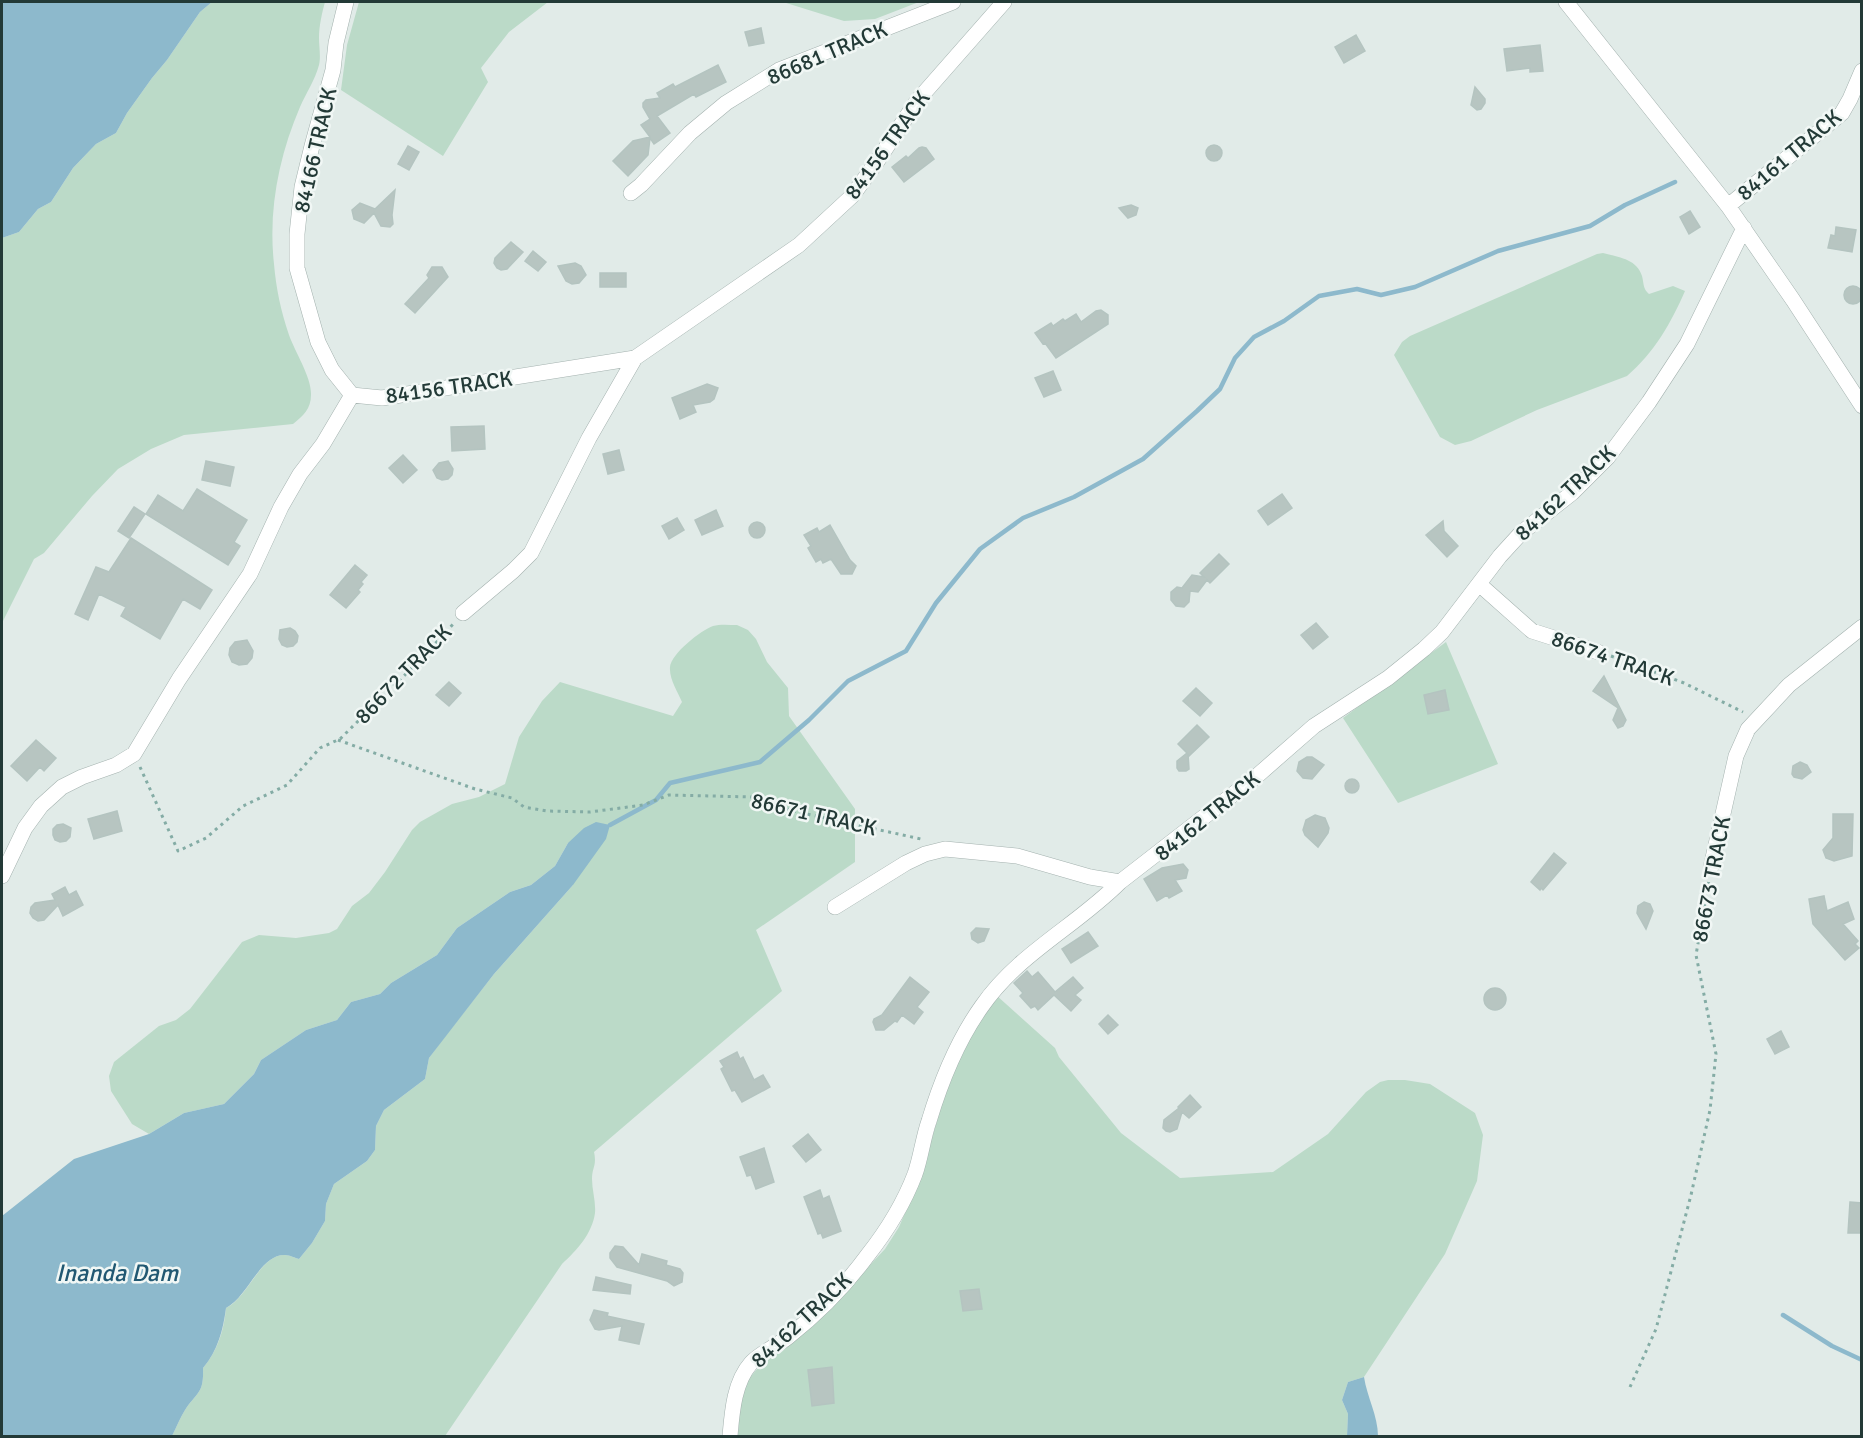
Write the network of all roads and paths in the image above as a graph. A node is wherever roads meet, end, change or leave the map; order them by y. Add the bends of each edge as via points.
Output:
1 (346, 2) edge
2 (953, 2) edge
3 (1004, 2) edge
4 (1566, 2) edge
5 (1862, 71) edge
6 (1862, 104) edge
7 (1841, 115) junction
8 (631, 193) dead end
9 (1728, 206) junction
10 (1744, 228) junction
11 (635, 358) junction
12 (352, 395) junction
13 (1862, 406) edge
14 (1479, 585) junction
15 (463, 613) joint
16 (1862, 627) edge
17 (1598, 652) joint
18 (1757, 719) junction
19 (338, 740) junction
20 (134, 754) junction
21 (930, 841) dead end
22 (1711, 867) joint
23 (2, 876) edge
24 (1120, 882) junction
25 (835, 907) dead end
26 (1630, 1387) dead end
27 (730, 1437) edge

1 - 12 street, 84166 TRACK via 333,70 302,187 297,268 318,342 332,370
2 - 8 street, 86681 TRACK via 779,70 726,103
3 - 11 street, 84156 TRACK via 917,101 852,196 799,245
4 - 9 street
5 - 7 street, 84161 TRACK
6 - 7 street
7 - 9 street, 84161 TRACK
9 - 10 street
10 - 13 street
10 - 14 street, 84162 TRACK via 1688,344 1649,402 1608,457 1572,493 1521,533
11 - 12 street, 84156 TRACK via 382,398
11 - 15 street, 86672 TRACK via 531,553
12 - 20 street, 84156 TRACK via 281,507 250,574
14 - 17 street, 86674 TRACK via 1532,631
14 - 24 street, 84162 TRACK via 1443,632 1424,649 1388,678 1314,726 1258,775
15 - 19 path, 86672 TRACK
16 - 18 street, 86673 TRACK via 1789,686
17 - 18 path, 86674 TRACK via 1684,683
18 - 22 street, 86673 TRACK via 1736,756
19 - 20 path, 86672 TRACK via 320,748 287,785 243,806 206,838 178,851
19 - 21 path, 86671 TRACK via 475,789 512,798 524,807 547,811 590,812 643,805 669,795 753,798 793,811
20 - 23 street via 62,787 41,806 25,828
22 - 26 path, 86673 TRACK via 1696,955 1716,1054 1710,1110 1656,1329
24 - 25 street via 1017,856 945,849 906,863
24 - 27 street, 84162 TRACK via 1028,956 982,1006 945,1073 915,1173 887,1228 826,1303 788,1337 750,1363 739,1384

